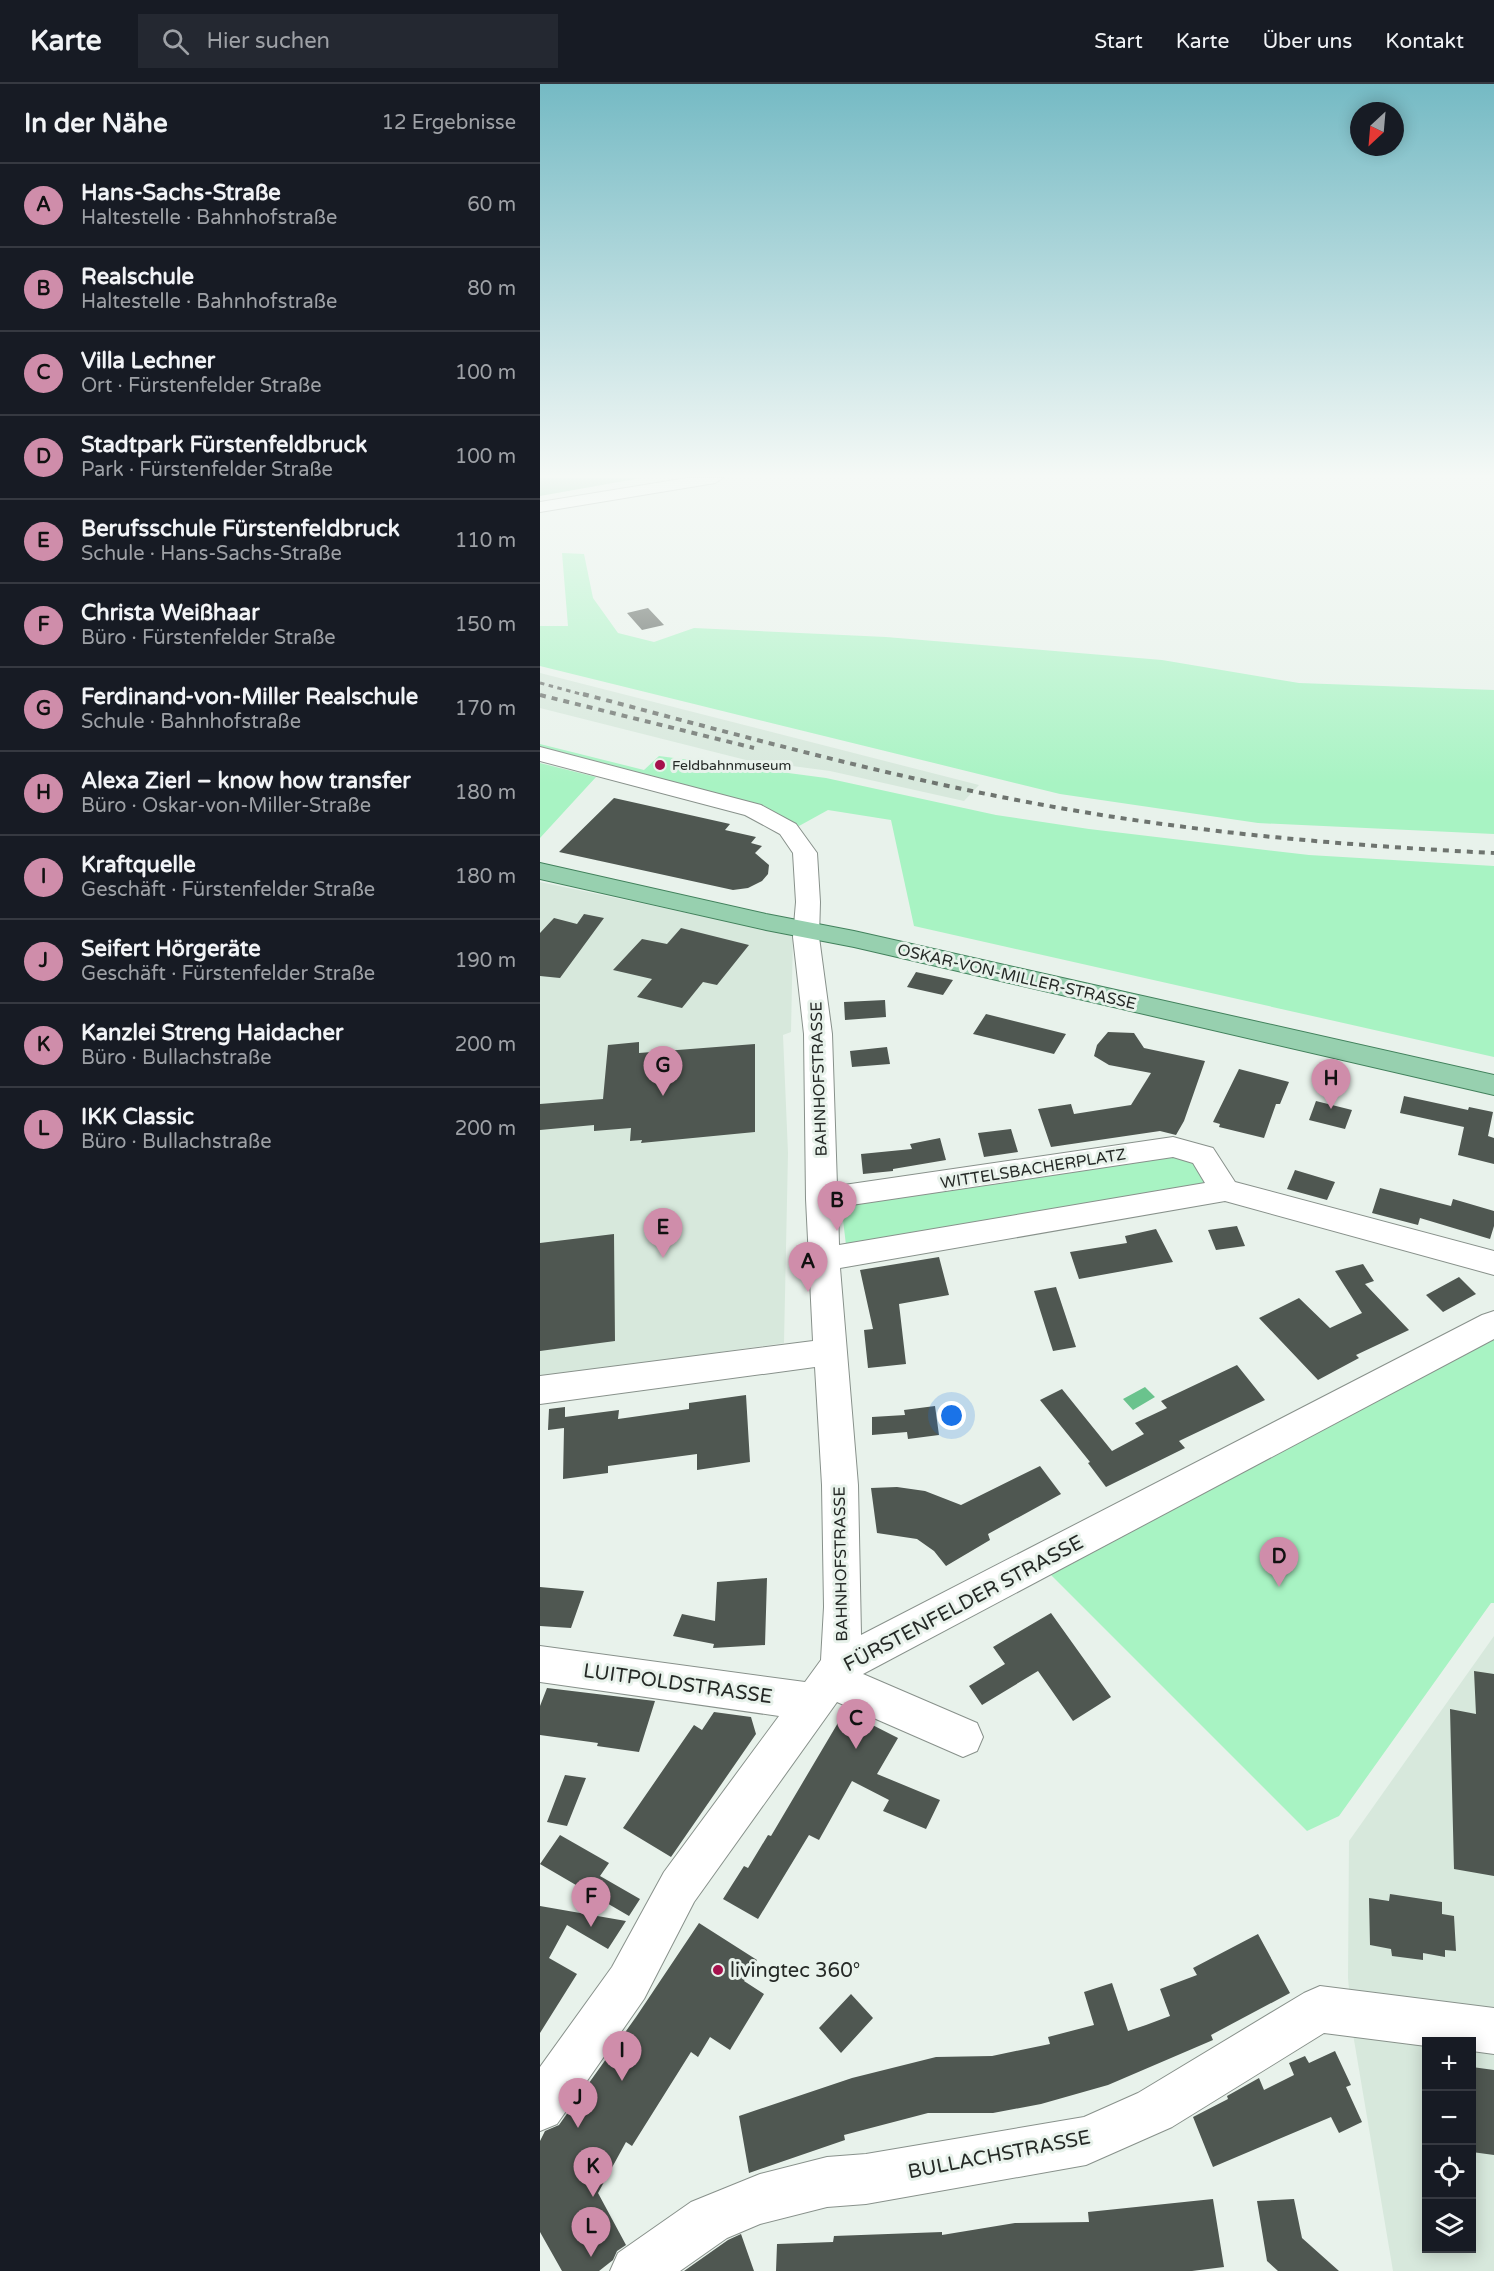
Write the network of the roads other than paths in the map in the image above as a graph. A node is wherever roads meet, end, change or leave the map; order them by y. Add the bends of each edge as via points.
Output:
1 (540, 754) edge
2 (540, 871) edge
3 (807, 930) junction
4 (1494, 1085) edge
5 (1225, 1190) junction
6 (821, 1199) junction
7 (824, 1259) junction
8 (1494, 1263) edge
9 (1494, 1324) edge
10 (829, 1352) junction
11 (540, 1390) edge
12 (540, 1664) edge
13 (829, 1683) junction
14 (963, 1737) dead end
15 (1494, 2031) edge
16 (540, 2107) edge
17 (636, 2271) edge

1 - 3 street, BAHNHOFSTRASSE via 753,810 788,829 805,853
2 - 3 main road, OSKAR-VON-MILLER-STRASSE
3 - 4 main road, OSKAR-VON-MILLER-STRASSE
3 - 6 street, BAHNHOFSTRASSE via 818,1034
5 - 6 street, WITTELSBACHERPLATZ via 1203,1155 1173,1147
5 - 7 street
5 - 8 street
6 - 7 street, BAHNHOFSTRASSE
7 - 10 street, BAHNHOFSTRASSE
9 - 13 street, FÜRSTENFELDER STRASSE via 1103,1528
10 - 11 street
10 - 13 street, BAHNHOFSTRASSE via 840,1485 843,1607
12 - 13 street, LUITPOLDSTRASSE
13 - 14 street, LUITPOLDSTRASSE
13 - 16 street, FÜRSTENFELDER STRASSE via 679,1887 628,1983
15 - 17 street, BULLACHSTRASSE via 1320,2009 1155,2110 1086,2141 866,2179 827,2182 760,2199 709,2220

